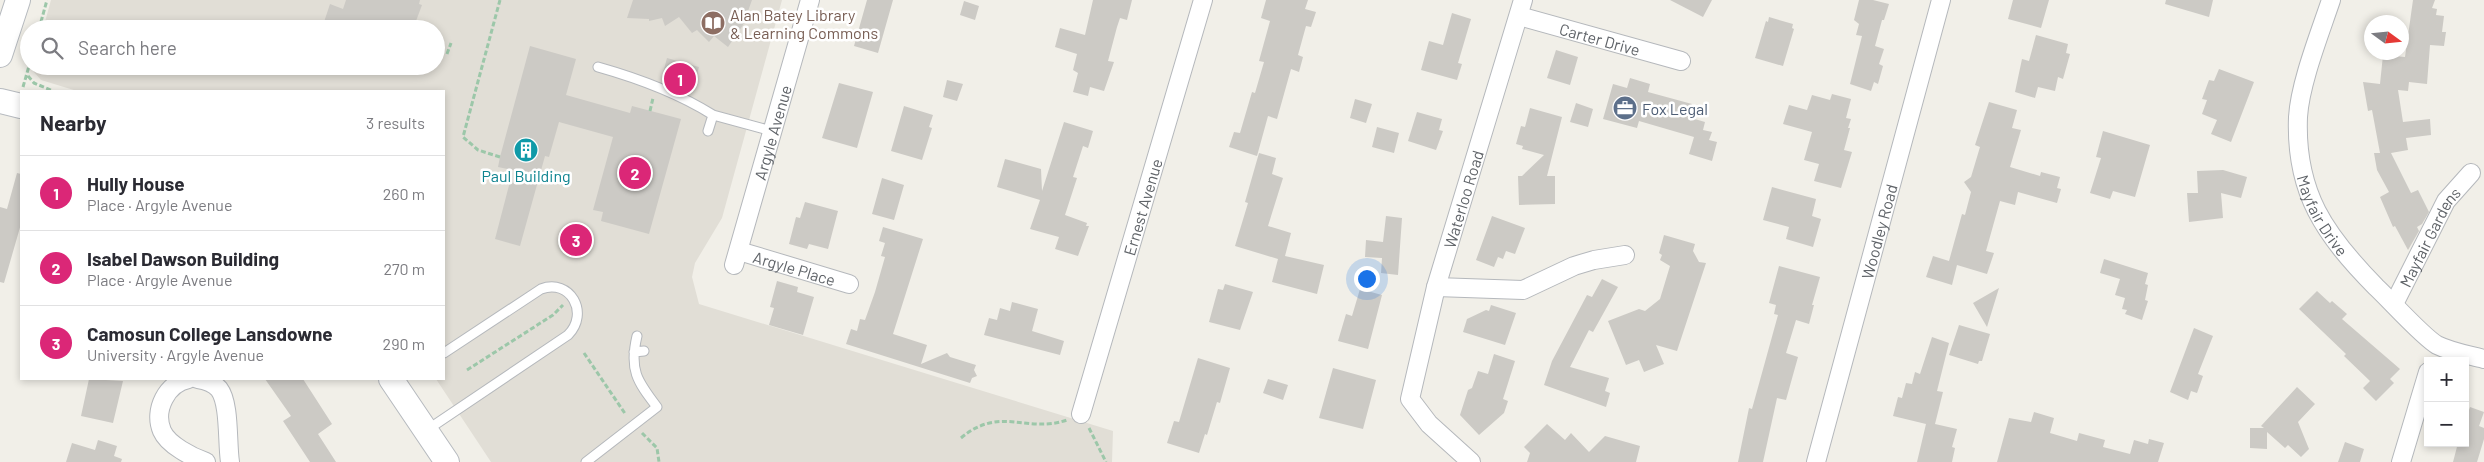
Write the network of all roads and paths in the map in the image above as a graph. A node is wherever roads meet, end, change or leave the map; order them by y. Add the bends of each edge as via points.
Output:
1 (18, 0) edge
2 (47, 0) edge
3 (500, 0) edge
4 (810, 0) edge
5 (1203, 0) edge
6 (1941, 0) edge
7 (2331, 0) edge
8 (1521, 8) edge
9 (41, 20) edge
10 (451, 43) dead end
11 (447, 54) dead end
12 (0, 55) edge
13 (1681, 61) dead end
14 (598, 67) dead end
15 (28, 76) joint
16 (22, 90) edge
17 (51, 90) edge
18 (0, 101) edge
19 (20, 106) edge
20 (712, 115) junction
21 (708, 131) dead end
22 (772, 131) junction
23 (500, 157) dead end
24 (2472, 172) dead end
25 (1625, 255) dead end
26 (737, 258) joint
27 (849, 284) dead end
28 (1436, 287) junction
29 (571, 296) junction
30 (2394, 304) junction
31 (637, 336) dead end
32 (644, 351) dead end
33 (445, 352) edge
34 (634, 352) junction
35 (584, 353) dead end
36 (2433, 353) edge
37 (2484, 359) edge
38 (467, 370) dead end
39 (186, 380) edge
40 (202, 380) edge
41 (397, 381) edge
42 (2424, 385) edge
43 (1081, 414) junction
44 (634, 423) junction
45 (426, 430) junction
46 (961, 438) dead end
47 (206, 462) edge
48 (230, 462) edge
49 (447, 462) edge
50 (586, 462) edge
51 (659, 462) edge
52 (1106, 462) edge
53 (1471, 462) edge
54 (1816, 462) edge
55 (2401, 462) edge

1 - 12 main road
2 - 9 path
3 - 23 path via 463,137 478,150
4 - 22 street, Argyle Avenue
5 - 43 street, Ernest Avenue
6 - 54 street, Woodley Road
7 - 30 street, Mayfair Drive via 2308,70 2298,116 2300,159 2306,191 2346,256
8 - 13 street, Carter Drive
8 - 28 street, Waterloo Road
10 - 11 path
14 - 20 lane via 687,98
15 - 16 path
15 - 17 path via 34,83
18 - 19 main road
20 - 21 lane
20 - 22 lane
22 - 26 street, Argyle Avenue
24 - 30 street, Mayfair Gardens via 2446,201
25 - 28 street via 1574,266 1523,290
26 - 27 street, Argyle Place
28 - 53 street, Waterloo Road via 1410,399 1429,424
29 - 33 lane via 550,286 541,289
29 - 38 path via 553,315
29 - 45 lane via 577,306 578,320 568,336
30 - 36 street, Mayfair Drive
31 - 34 lane
32 - 34 lane
34 - 44 lane via 637,382 657,407
35 - 44 path
36 - 37 street, Mayfair Drive
39 - 47 street via 174,385 162,400 159,417 162,432 175,445
40 - 48 street via 218,388 224,400
41 - 45 main road
42 - 55 street
43 - 46 path via 1052,425 994,420 973,428
43 - 52 path
44 - 50 lane
44 - 51 path via 657,448
45 - 49 main road

